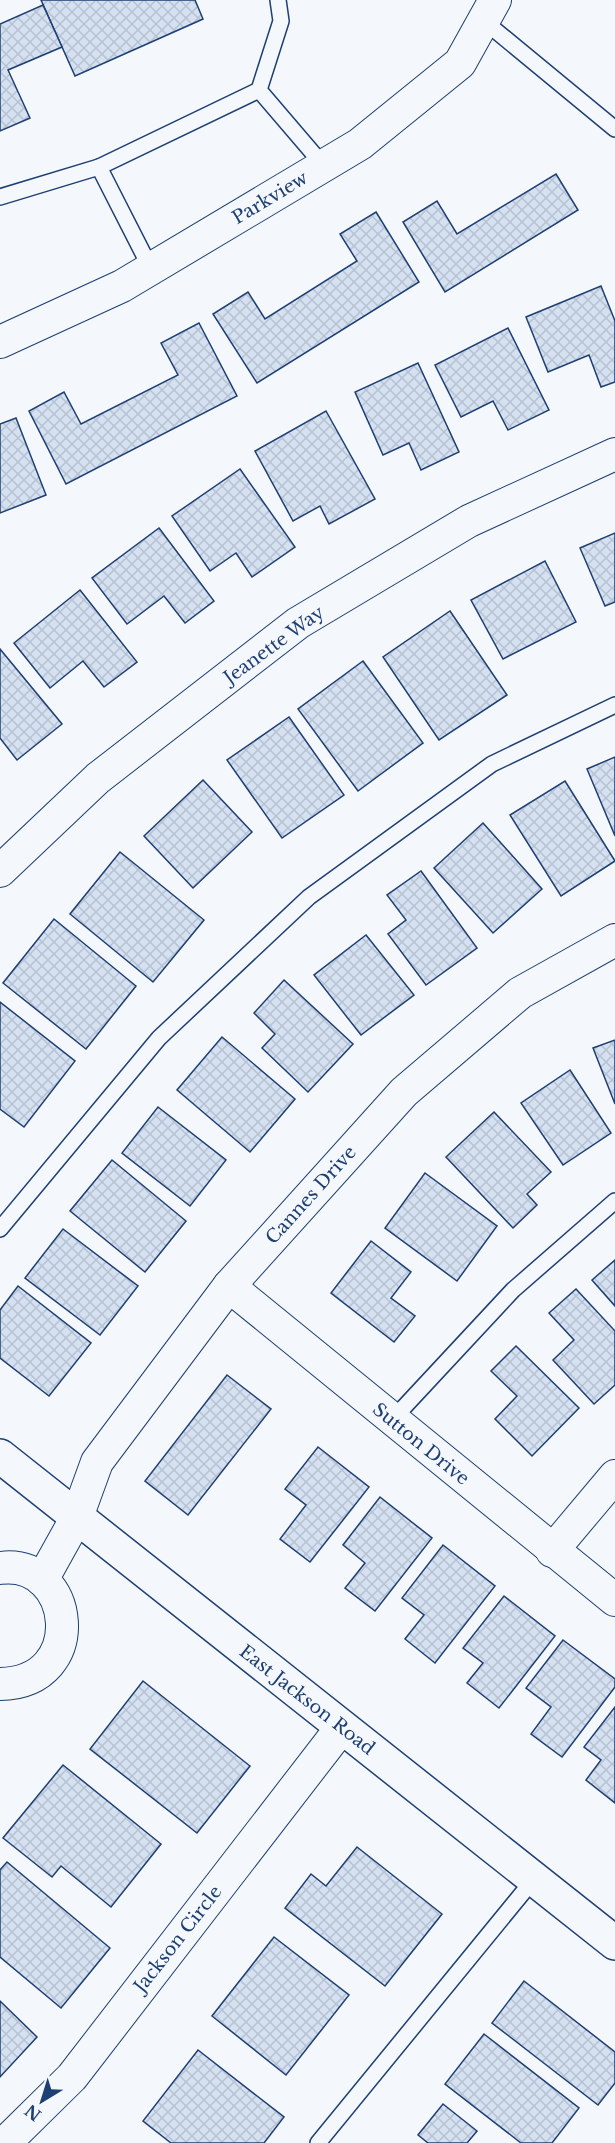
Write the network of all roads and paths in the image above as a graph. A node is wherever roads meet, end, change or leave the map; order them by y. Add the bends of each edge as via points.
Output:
1 (278, 0) edge
2 (490, 11) edge
3 (259, 90) junction
4 (615, 129) edge
5 (324, 166) junction
6 (99, 167) junction
7 (0, 197) edge
8 (151, 268) junction
9 (0, 342) edge
10 (615, 454) edge
11 (615, 705) edge
12 (0, 871) edge
13 (615, 940) edge
14 (615, 1201) edge
15 (0, 1229) edge
16 (229, 1286) junction
17 (392, 1420) junction
18 (0, 1456) edge
19 (615, 1476) edge
20 (77, 1517) junction
21 (552, 1551) junction
22 (0, 1568) edge
23 (42, 1580) junction
24 (615, 1600) edge
25 (0, 1684) edge
26 (342, 1727) junction
27 (534, 1879) junction
28 (615, 1943) edge
29 (5, 2143) edge
30 (318, 2143) edge

1 - 3 lane via 281,21
2 - 4 lane
2 - 5 street, Parkview via 460,63 360,144
3 - 5 lane
3 - 6 lane
5 - 8 street, Parkview
6 - 7 lane
6 - 8 lane
8 - 9 street, Parkview via 122,286
10 - 12 street, Jeanette Way via 469,521 298,623 98,778
11 - 15 lane via 492,764 309,897 159,1038
13 - 16 street, Cannes Drive via 520,993 404,1092
14 - 17 lane via 513,1290
16 - 17 street, Sutton Drive
16 - 20 street, Cannes Drive via 97,1462
17 - 21 street, Sutton Drive
18 - 20 street, East Jackson Road
19 - 21 street
20 - 23 street, Cannes Drive
20 - 26 street, East Jackson Road
21 - 24 street, Sutton Drive
22 - 23 street via 24,1571
23 - 25 street via 62,1611 60,1648 50,1664 36,1675 20,1683
26 - 27 street, East Jackson Road
26 - 29 street, Jackson Circle via 72,2077
27 - 28 street, East Jackson Road
27 - 30 lane

